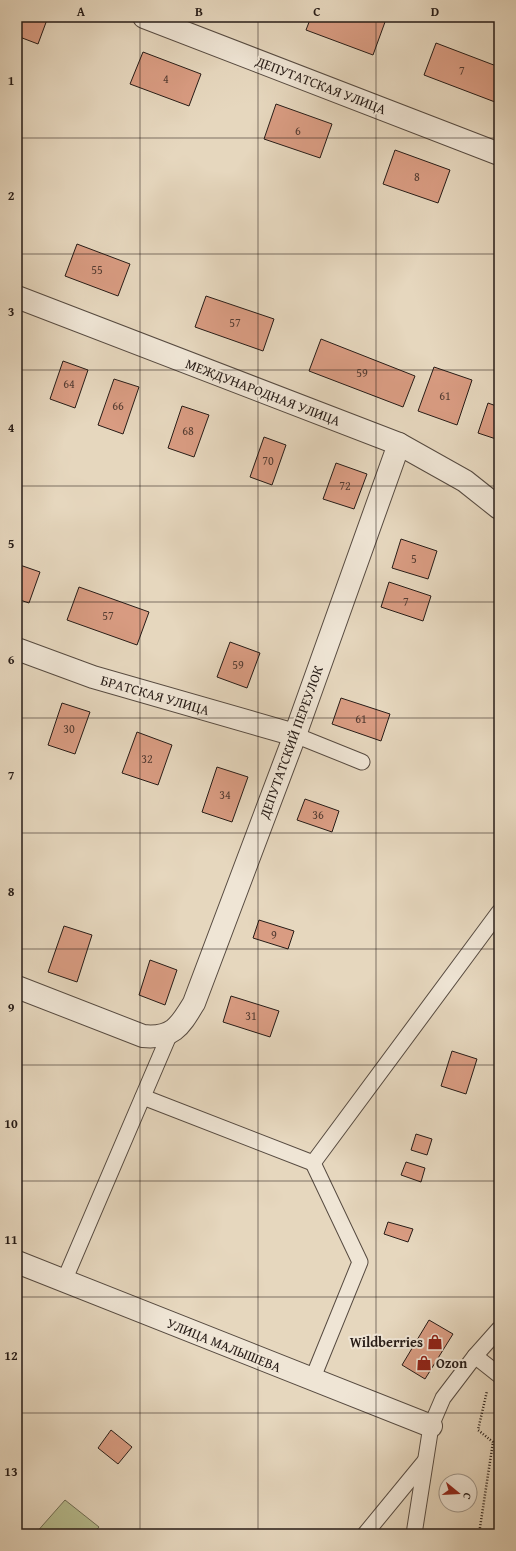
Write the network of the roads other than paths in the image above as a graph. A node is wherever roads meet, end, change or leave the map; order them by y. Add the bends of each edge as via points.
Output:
1 (144, 17) edge
2 (499, 154) edge
3 (17, 297) edge
4 (399, 444) junction
5 (499, 508) edge
6 (17, 649) edge
7 (295, 735) junction
8 (362, 762) dead end
9 (499, 912) edge
10 (17, 987) edge
11 (171, 1032) junction
12 (143, 1097) junction
13 (313, 1163) junction
14 (17, 1262) edge
15 (64, 1281) junction
16 (499, 1329) edge
17 (475, 1356) junction
18 (496, 1372) edge
19 (312, 1380) junction
20 (431, 1426) junction
21 (426, 1460) junction
22 (365, 1534) edge
23 (414, 1534) edge

1 - 2 street, ДЕПУТАТСКАЯ УЛИЦА
3 - 4 street, МЕЖДУНАРОДНАЯ УЛИЦА
4 - 5 street, МЕЖДУНАРОДНАЯ УЛИЦА via 465,481
4 - 7 street, ДЕПУТАТСКИЙ ПЕРЕУЛОК
6 - 7 street, БРАТСКАЯ УЛИЦА via 93,677
7 - 8 lane
7 - 11 street, ДЕПУТАТСКИЙ ПЕРЕУЛОК via 194,1003 182,1023
9 - 13 lane
10 - 11 street via 143,1036 156,1037
11 - 12 lane
12 - 13 lane
12 - 15 lane
13 - 19 lane via 360,1262
14 - 15 street, УЛИЦА МАЛЫШЕВА
15 - 19 street, УЛИЦА МАЛЫШЕВА
16 - 17 lane
17 - 18 lane
17 - 20 lane via 443,1398
19 - 20 street, УЛИЦА МАЛЫШЕВА
20 - 21 lane
21 - 22 lane
21 - 23 lane

